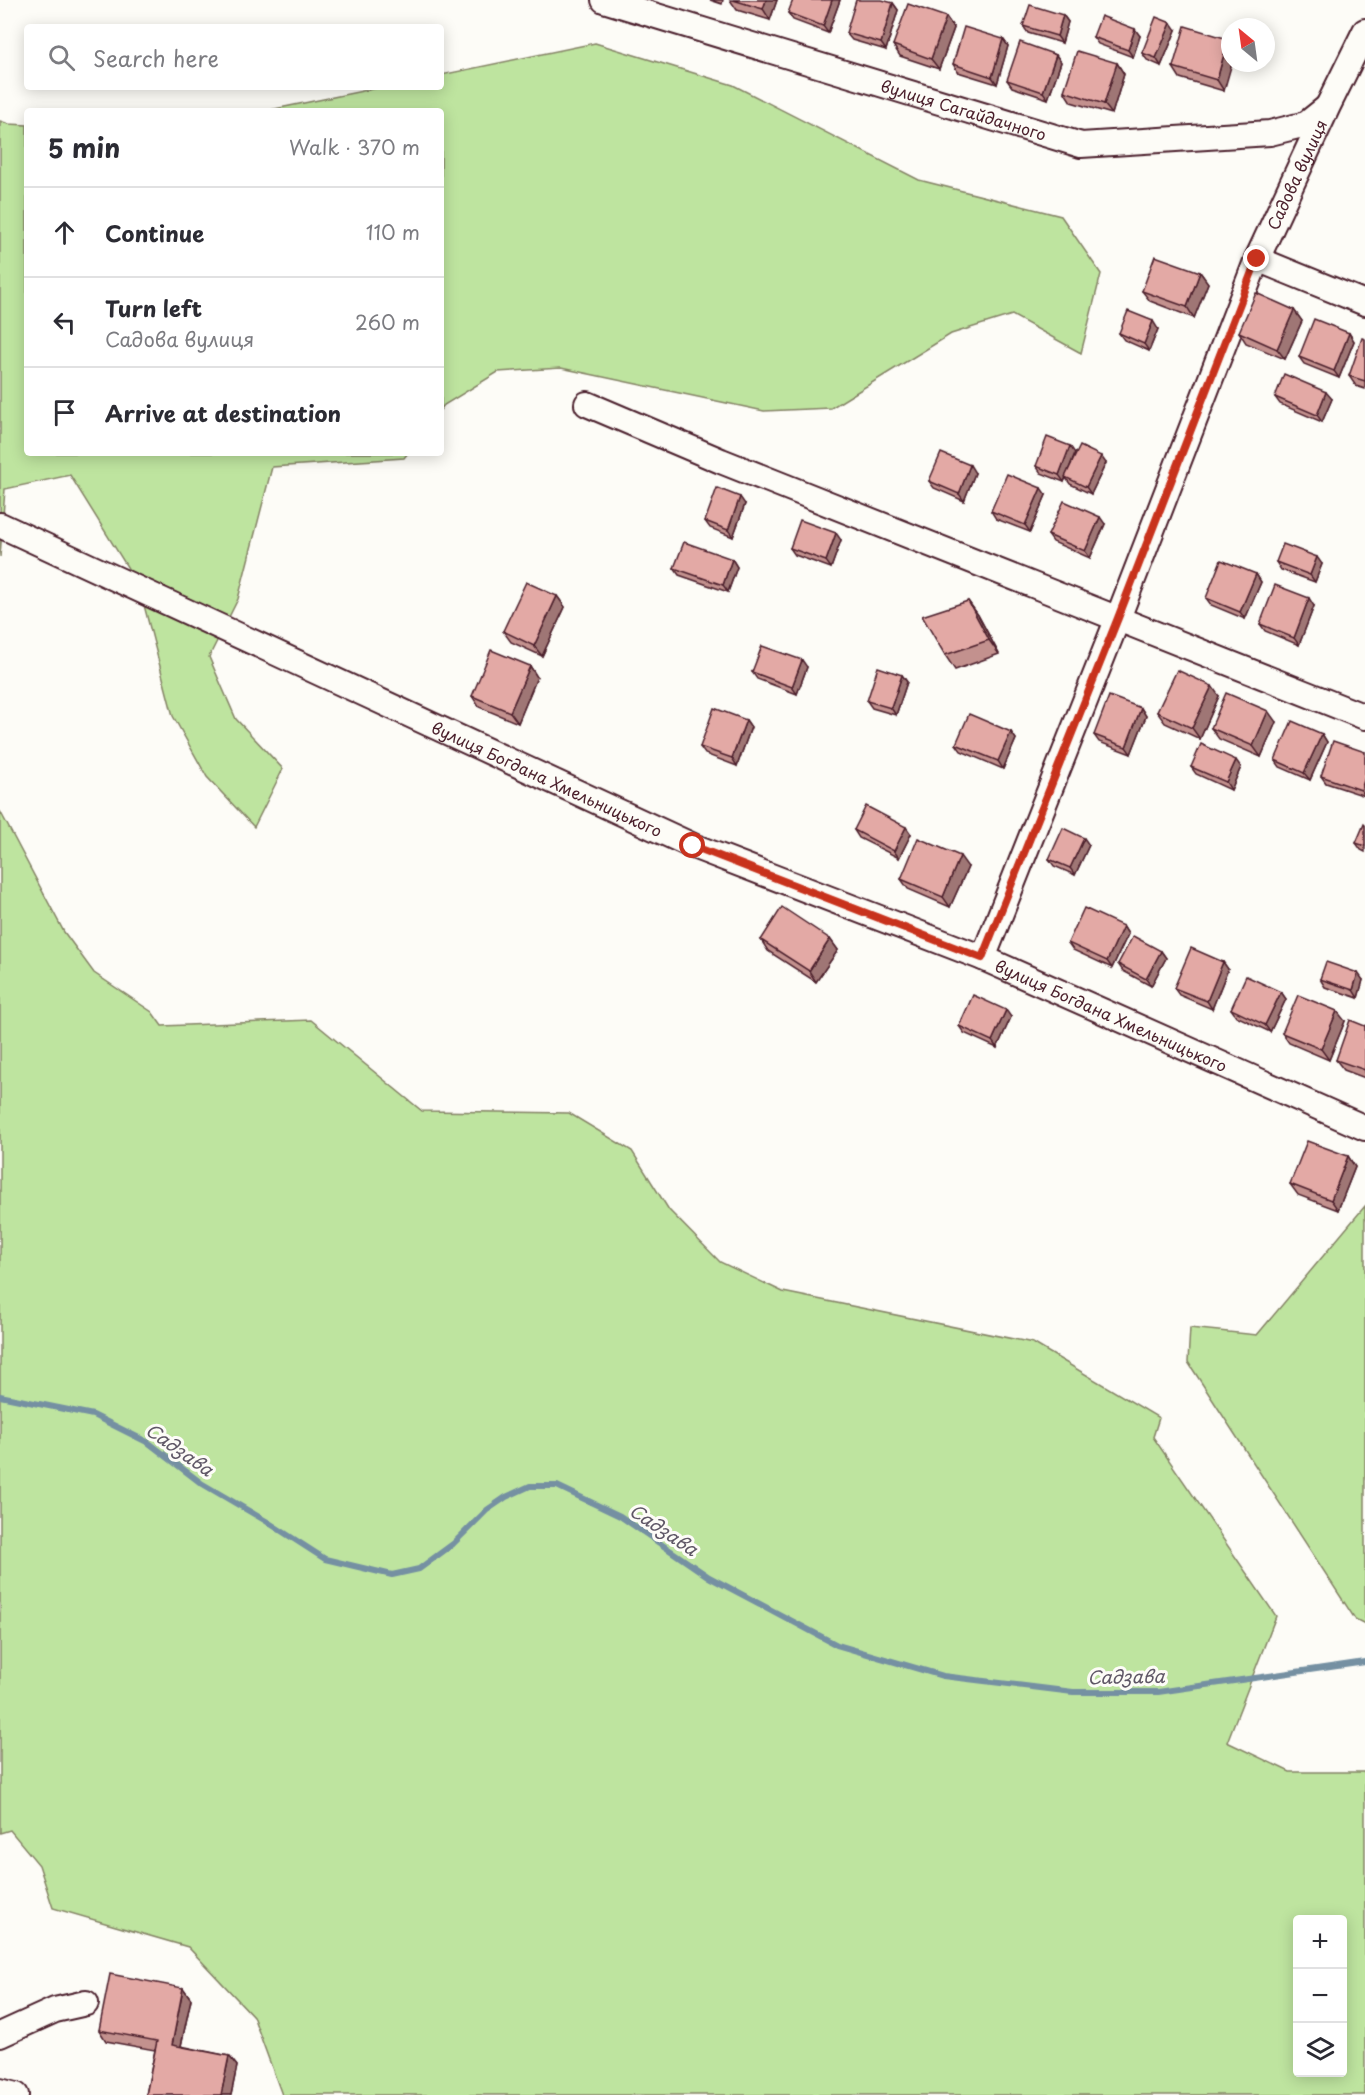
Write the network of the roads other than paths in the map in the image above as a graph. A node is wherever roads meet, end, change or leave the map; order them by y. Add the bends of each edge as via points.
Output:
1 (604, 0) edge
2 (1365, 31) edge
3 (1328, 106) junction
4 (1257, 259) junction
5 (1365, 303) edge
6 (587, 404) dead end
7 (0, 525) edge
8 (1118, 618) junction
9 (1365, 717) edge
10 (982, 958) junction
11 (1365, 1128) edge
12 (86, 2003) dead end
13 (0, 2035) edge
14 (0, 2091) edge
15 (16, 2095) edge

1 - 3 street, вулиця Сагайдачного via 1081,146 1270,133 1306,124
2 - 3 street, Садова вулиця
3 - 4 street, Садова вулиця
4 - 5 street
4 - 8 street, Садова вулиця
6 - 8 street
7 - 10 street, вулиця Богдана Хмельницького via 693,846
8 - 9 street
8 - 10 street, Садова вулиця
10 - 11 street, вулиця Богдана Хмельницького
12 - 13 street via 55,2010
14 - 15 street

